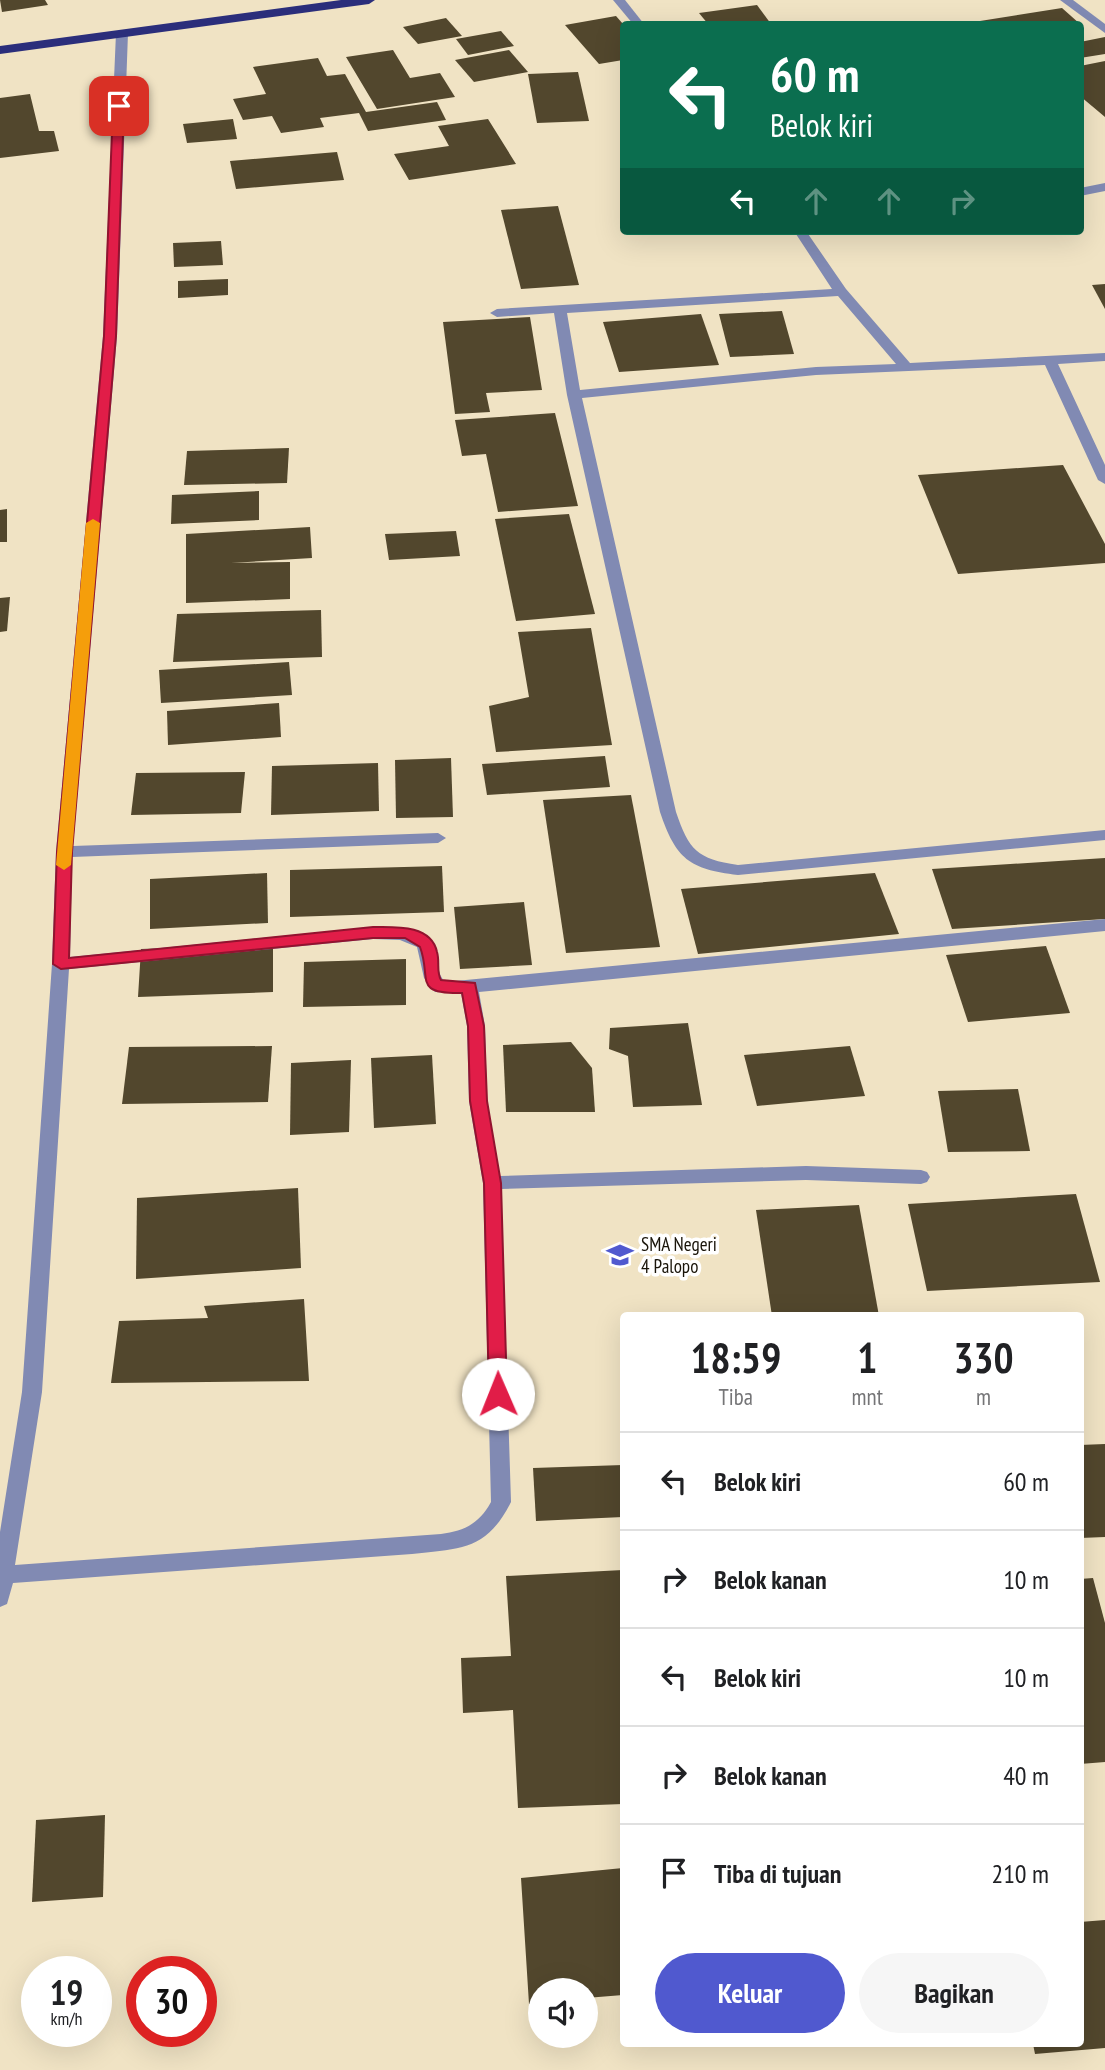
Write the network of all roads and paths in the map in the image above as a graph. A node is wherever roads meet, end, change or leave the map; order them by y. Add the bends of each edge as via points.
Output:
1 (369, 0) edge
2 (619, 0) edge
3 (1066, 0) edge
4 (636, 21) edge
5 (1105, 30) edge
6 (122, 33) junction
7 (0, 50) edge
8 (1105, 187) edge
9 (1084, 191) edge
10 (803, 235) edge
11 (841, 292) junction
12 (561, 309) junction
13 (497, 313) dead end
14 (1105, 357) edge
15 (1050, 361) junction
16 (907, 368) junction
17 (574, 395) junction
18 (1105, 479) edge
19 (1105, 835) edge
20 (438, 838) dead end
21 (64, 852) junction
22 (1105, 925) edge
23 (61, 964) junction
24 (469, 987) junction
25 (921, 1177) dead end
26 (492, 1183) junction
27 (1, 1575) edge
28 (0, 1598) edge

1 - 6 highway
2 - 4 street
3 - 5 street
6 - 7 highway
6 - 21 street via 110,336
8 - 9 street
10 - 11 street
11 - 12 street
11 - 16 street
12 - 13 street
12 - 17 street
14 - 15 street
15 - 16 street
15 - 18 street
16 - 17 street via 816,371
17 - 19 street via 668,812 687,856 706,867 738,870
20 - 21 street
21 - 23 street
22 - 24 street
23 - 24 street via 408,933 430,951 430,975 436,984 441,988
23 - 27 street via 32,1392
24 - 26 street via 476,1026 478,1101
25 - 26 street via 806,1173
26 - 27 street via 501,1502 485,1530 412,1546
27 - 28 street

